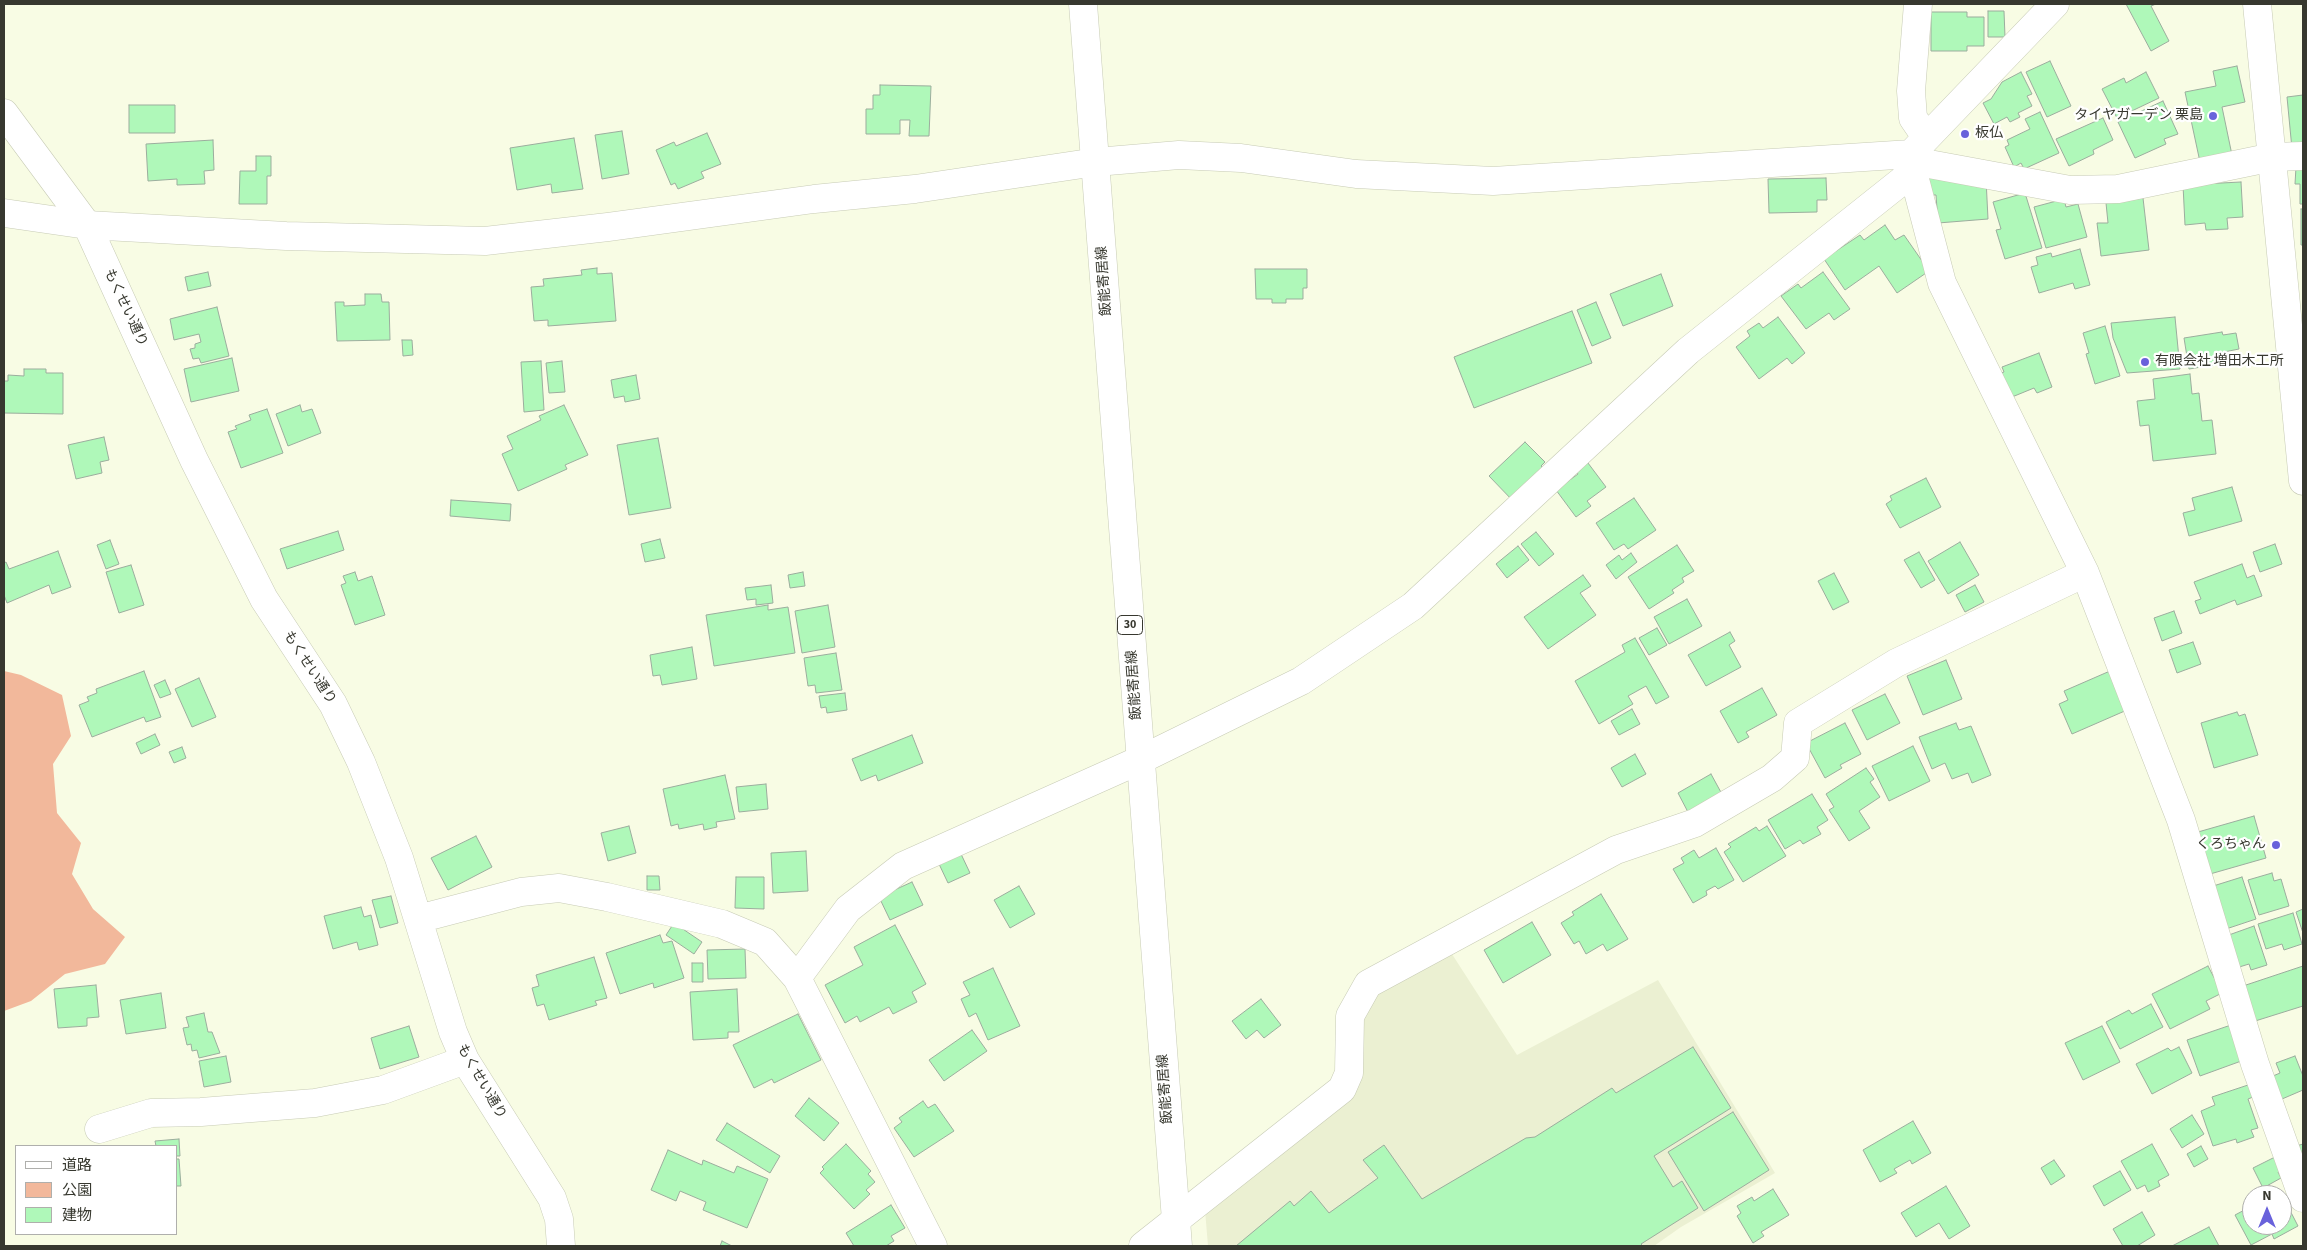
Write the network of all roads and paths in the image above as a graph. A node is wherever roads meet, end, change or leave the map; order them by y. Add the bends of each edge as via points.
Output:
1 (1083, 4) edge
2 (1918, 4) edge
3 (2055, 4) edge
4 (2257, 4) edge
5 (4, 113) edge
6 (1917, 154) junction
7 (2303, 156) edge
8 (2273, 157) junction
9 (1096, 162) junction
10 (4, 213) edge
11 (87, 225) junction
12 (2303, 481) edge
13 (2085, 573) junction
14 (1140, 760) junction
15 (418, 919) junction
16 (797, 978) junction
17 (465, 1060) junction
18 (99, 1129) dead end
19 (2303, 1198) edge
20 (1176, 1219) junction
21 (561, 1246) edge
22 (932, 1246) edge
23 (1143, 1246) edge
24 (1178, 1246) edge

1 - 9 street, 飯能寄居線 / 30
2 - 6 street via 1912,91
3 - 6 street
4 - 8 street
5 - 11 street, もくせい通り
6 - 8 street via 1929,164 2070,190 2118,189
6 - 9 street via 1493,181 1356,174 1203,155
6 - 13 street via 1942,283
6 - 14 street via 1688,351 1413,606 1301,681
7 - 8 street
8 - 12 street
9 - 11 street via 915,189 485,241 286,236
9 - 14 street, 飯能寄居線 / 30
10 - 11 street
11 - 15 street, もくせい通り via 194,460 264,599 333,704 361,762 399,858
13 - 19 street via 2181,820 2255,1064
13 - 20 street via 1896,663 1798,723 1794,758 1772,778 1695,823 1616,850 1368,984 1350,1016 1349,1073 1342,1089
14 - 16 street via 903,866 848,909
14 - 20 street, 飯能寄居線 / 30
15 - 16 street via 521,892 559,888 722,924 765,942
15 - 17 street, もくせい通り via 453,1032
16 - 22 street
17 - 18 street via 383,1090 315,1103 151,1113
17 - 21 street, もくせい通り via 552,1198 559,1219
20 - 23 street
20 - 24 street, 飯能寄居線 / 30

